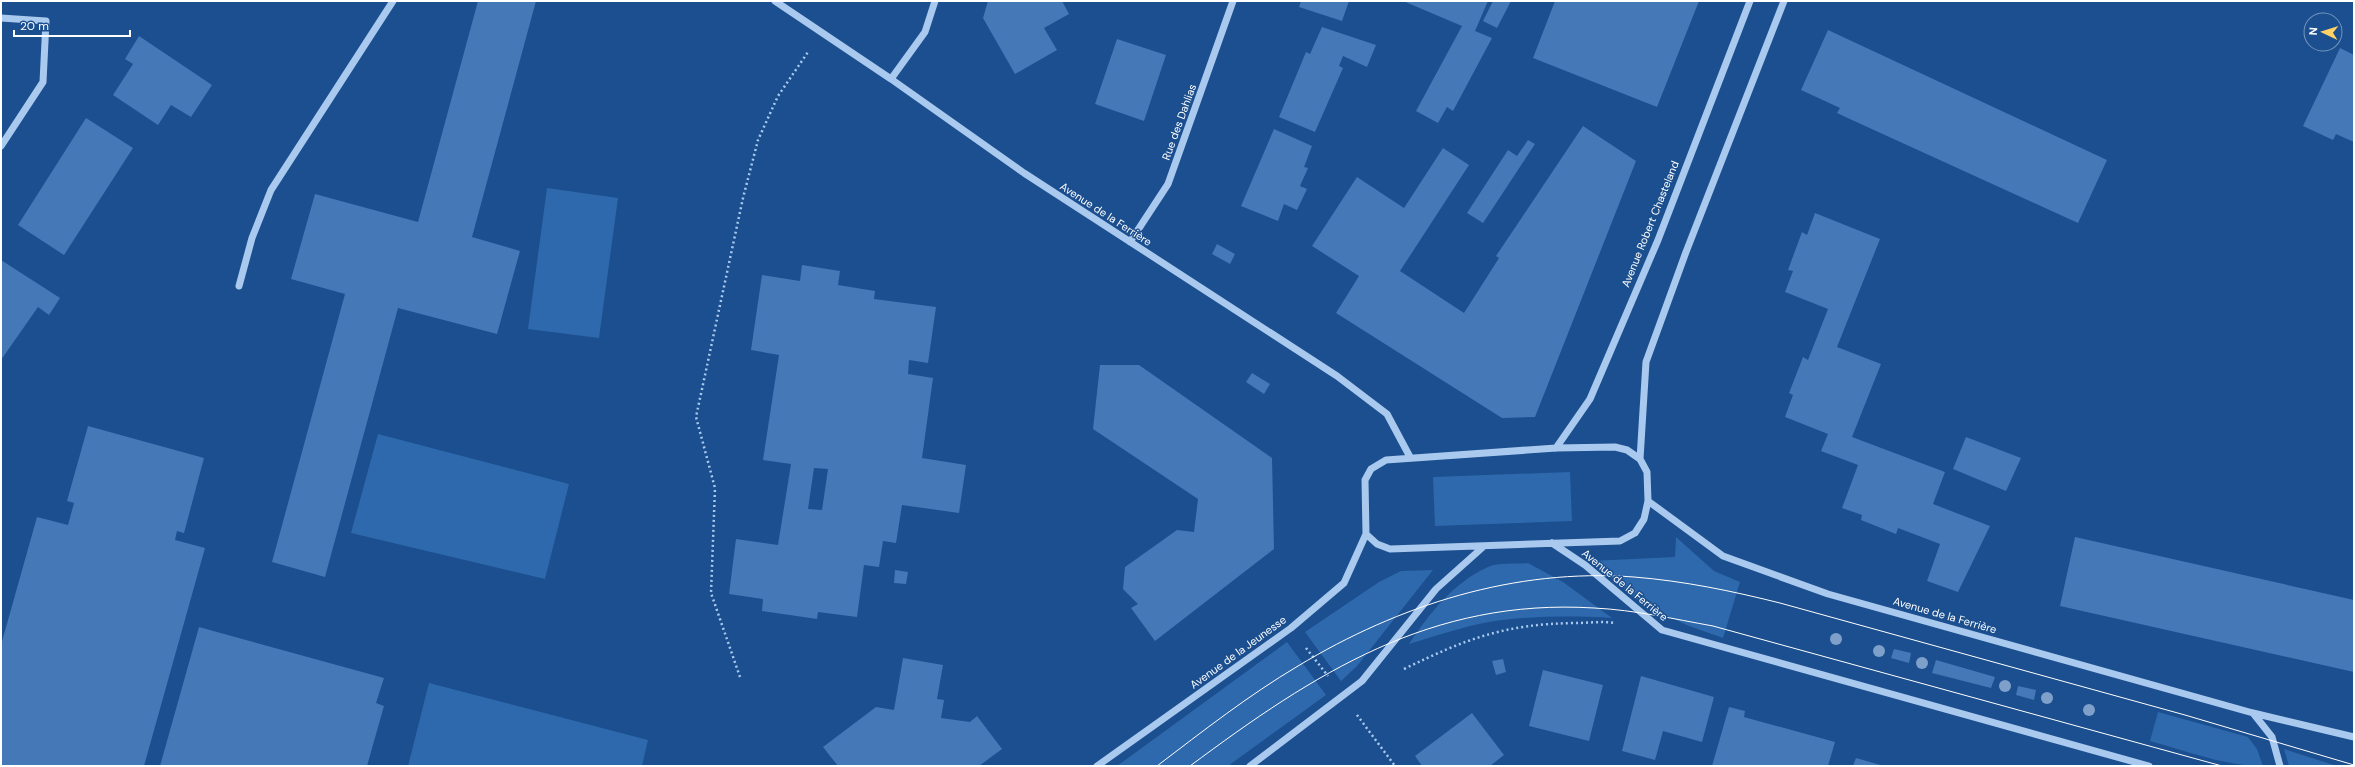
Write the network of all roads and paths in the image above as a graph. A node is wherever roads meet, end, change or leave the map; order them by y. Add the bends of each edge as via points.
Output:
1 (393, 1) edge
2 (775, 1) edge
3 (935, 1) edge
4 (1233, 1) edge
5 (1750, 1) edge
6 (1784, 1) edge
7 (1, 18) edge
8 (822, 32) junction
9 (891, 79) junction
10 (1, 146) edge
11 (1130, 242) junction
12 (239, 286) dead end
13 (1556, 448) junction
14 (1410, 457) junction
15 (1640, 459) junction
16 (1648, 501) junction
17 (1366, 534) junction
18 (1552, 543) junction
19 (1483, 547) junction
20 (1620, 624) dead end
21 (740, 677) dead end
22 (1362, 681) junction
23 (2253, 713) junction
24 (2354, 737) edge
25 (1097, 766) edge
26 (1250, 766) edge
27 (2149, 766) edge
28 (2280, 766) edge

1 - 12 street via 271,190 252,238
2 - 8 street, Avenue de la Ferrière
3 - 9 street via 925,32
4 - 11 street, Rue des Dahlias via 1168,184
5 - 13 street, Avenue Robert Chasteland via 1658,240 1590,399
6 - 15 street via 1646,362
7 - 10 street via 46,21 43,82
8 - 9 street, Avenue de la Ferrière
8 - 21 path via 778,96 758,140 696,417 715,488 711,592
9 - 11 street, Avenue de la Ferrière via 1024,173
11 - 14 street, Avenue de la Ferrière via 1337,376 1387,414
13 - 14 street
13 - 15 street via 1615,447 1627,450
14 - 17 street via 1386,460 1371,469 1365,480
15 - 16 street via 1646,472
16 - 18 street via 1644,519 1634,533 1620,541
16 - 23 street, Avenue de la Ferrière via 1723,556 1828,594
17 - 19 street via 1377,544 1390,549
17 - 25 street, Avenue de la Jeunesse via 1344,583 1292,628
18 - 19 street
18 - 27 street, Avenue de la Ferrière via 1585,565 1662,630
19 - 22 street via 1436,589
20 - 22 path via 1556,623 1511,628 1456,644 1390,676
22 - 26 street
23 - 24 street, Avenue de la Ferrière
23 - 28 street via 2272,737

